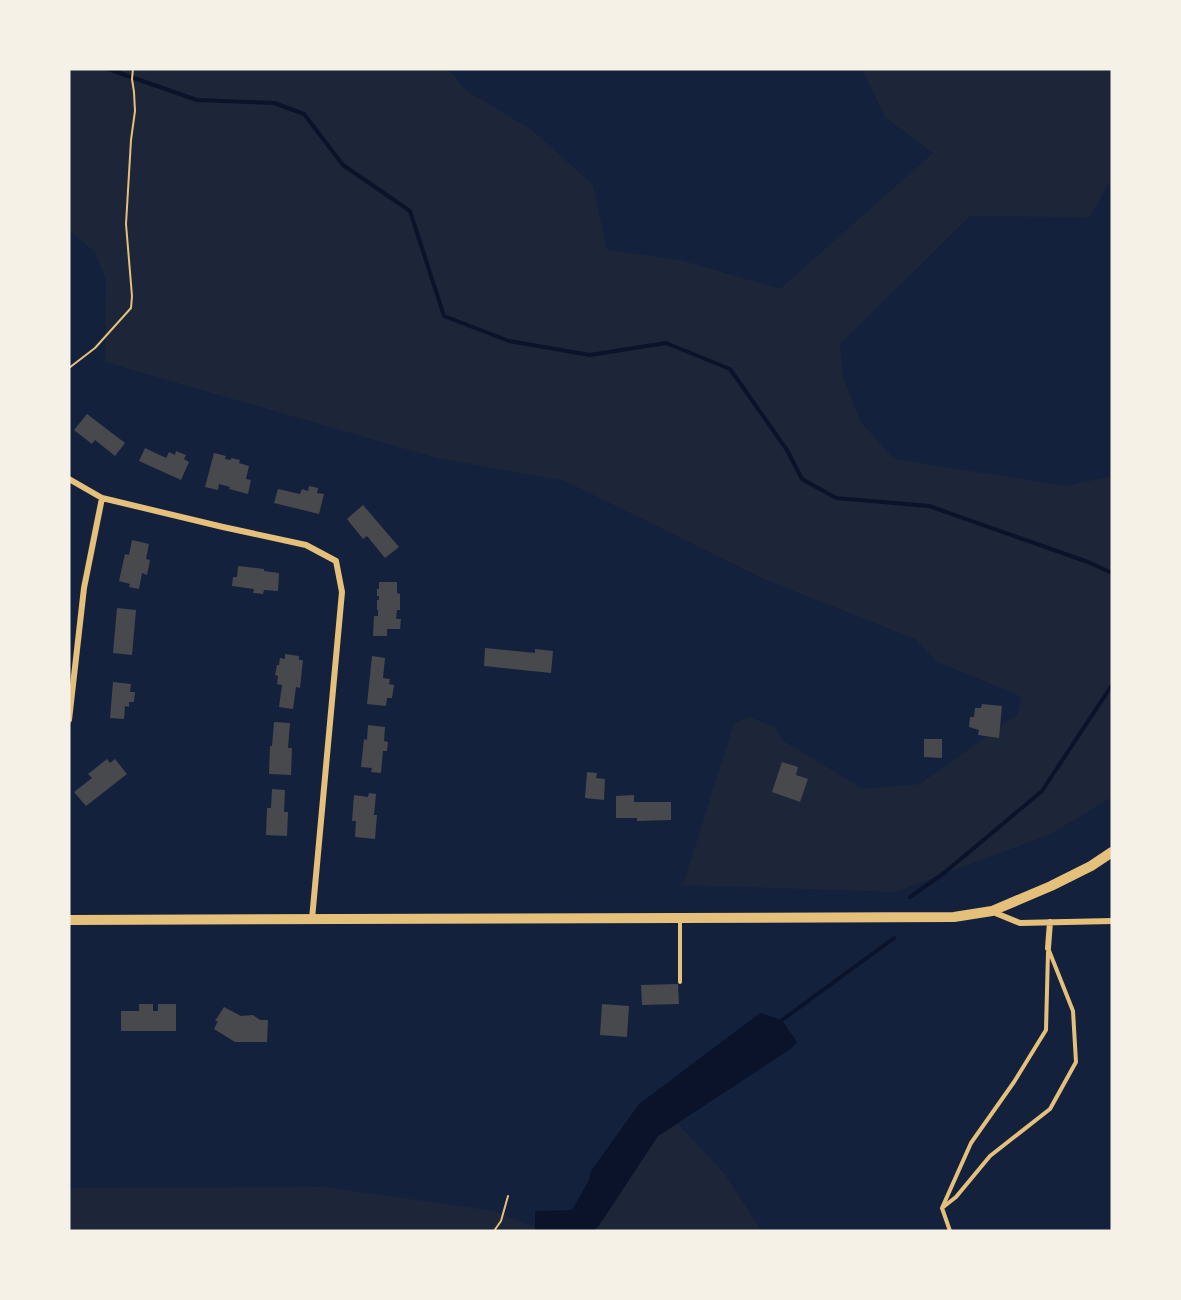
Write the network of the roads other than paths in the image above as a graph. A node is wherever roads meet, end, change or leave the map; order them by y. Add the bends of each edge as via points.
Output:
1 (69, 479) edge
2 (102, 498) junction
3 (69, 720) edge
4 (1112, 852) edge
5 (992, 911) junction
6 (680, 917) junction
7 (312, 919) junction
8 (69, 920) edge
9 (1112, 921) edge
10 (1050, 922) junction
11 (1048, 948) junction
12 (680, 982) dead end
13 (942, 1208) junction
14 (950, 1231) edge

1 - 2 street
2 - 3 street via 84,588
2 - 7 street via 306,545 336,561 342,592
4 - 5 main road via 1061,881
5 - 6 main road via 954,917
5 - 10 street via 1020,923
6 - 7 main road
6 - 12 lane
7 - 8 main road
9 - 10 street
10 - 11 street
11 - 13 lane via 1046,1030 971,1143
11 - 13 lane via 1073,1011 1076,1062 1050,1109 990,1156
13 - 14 lane

